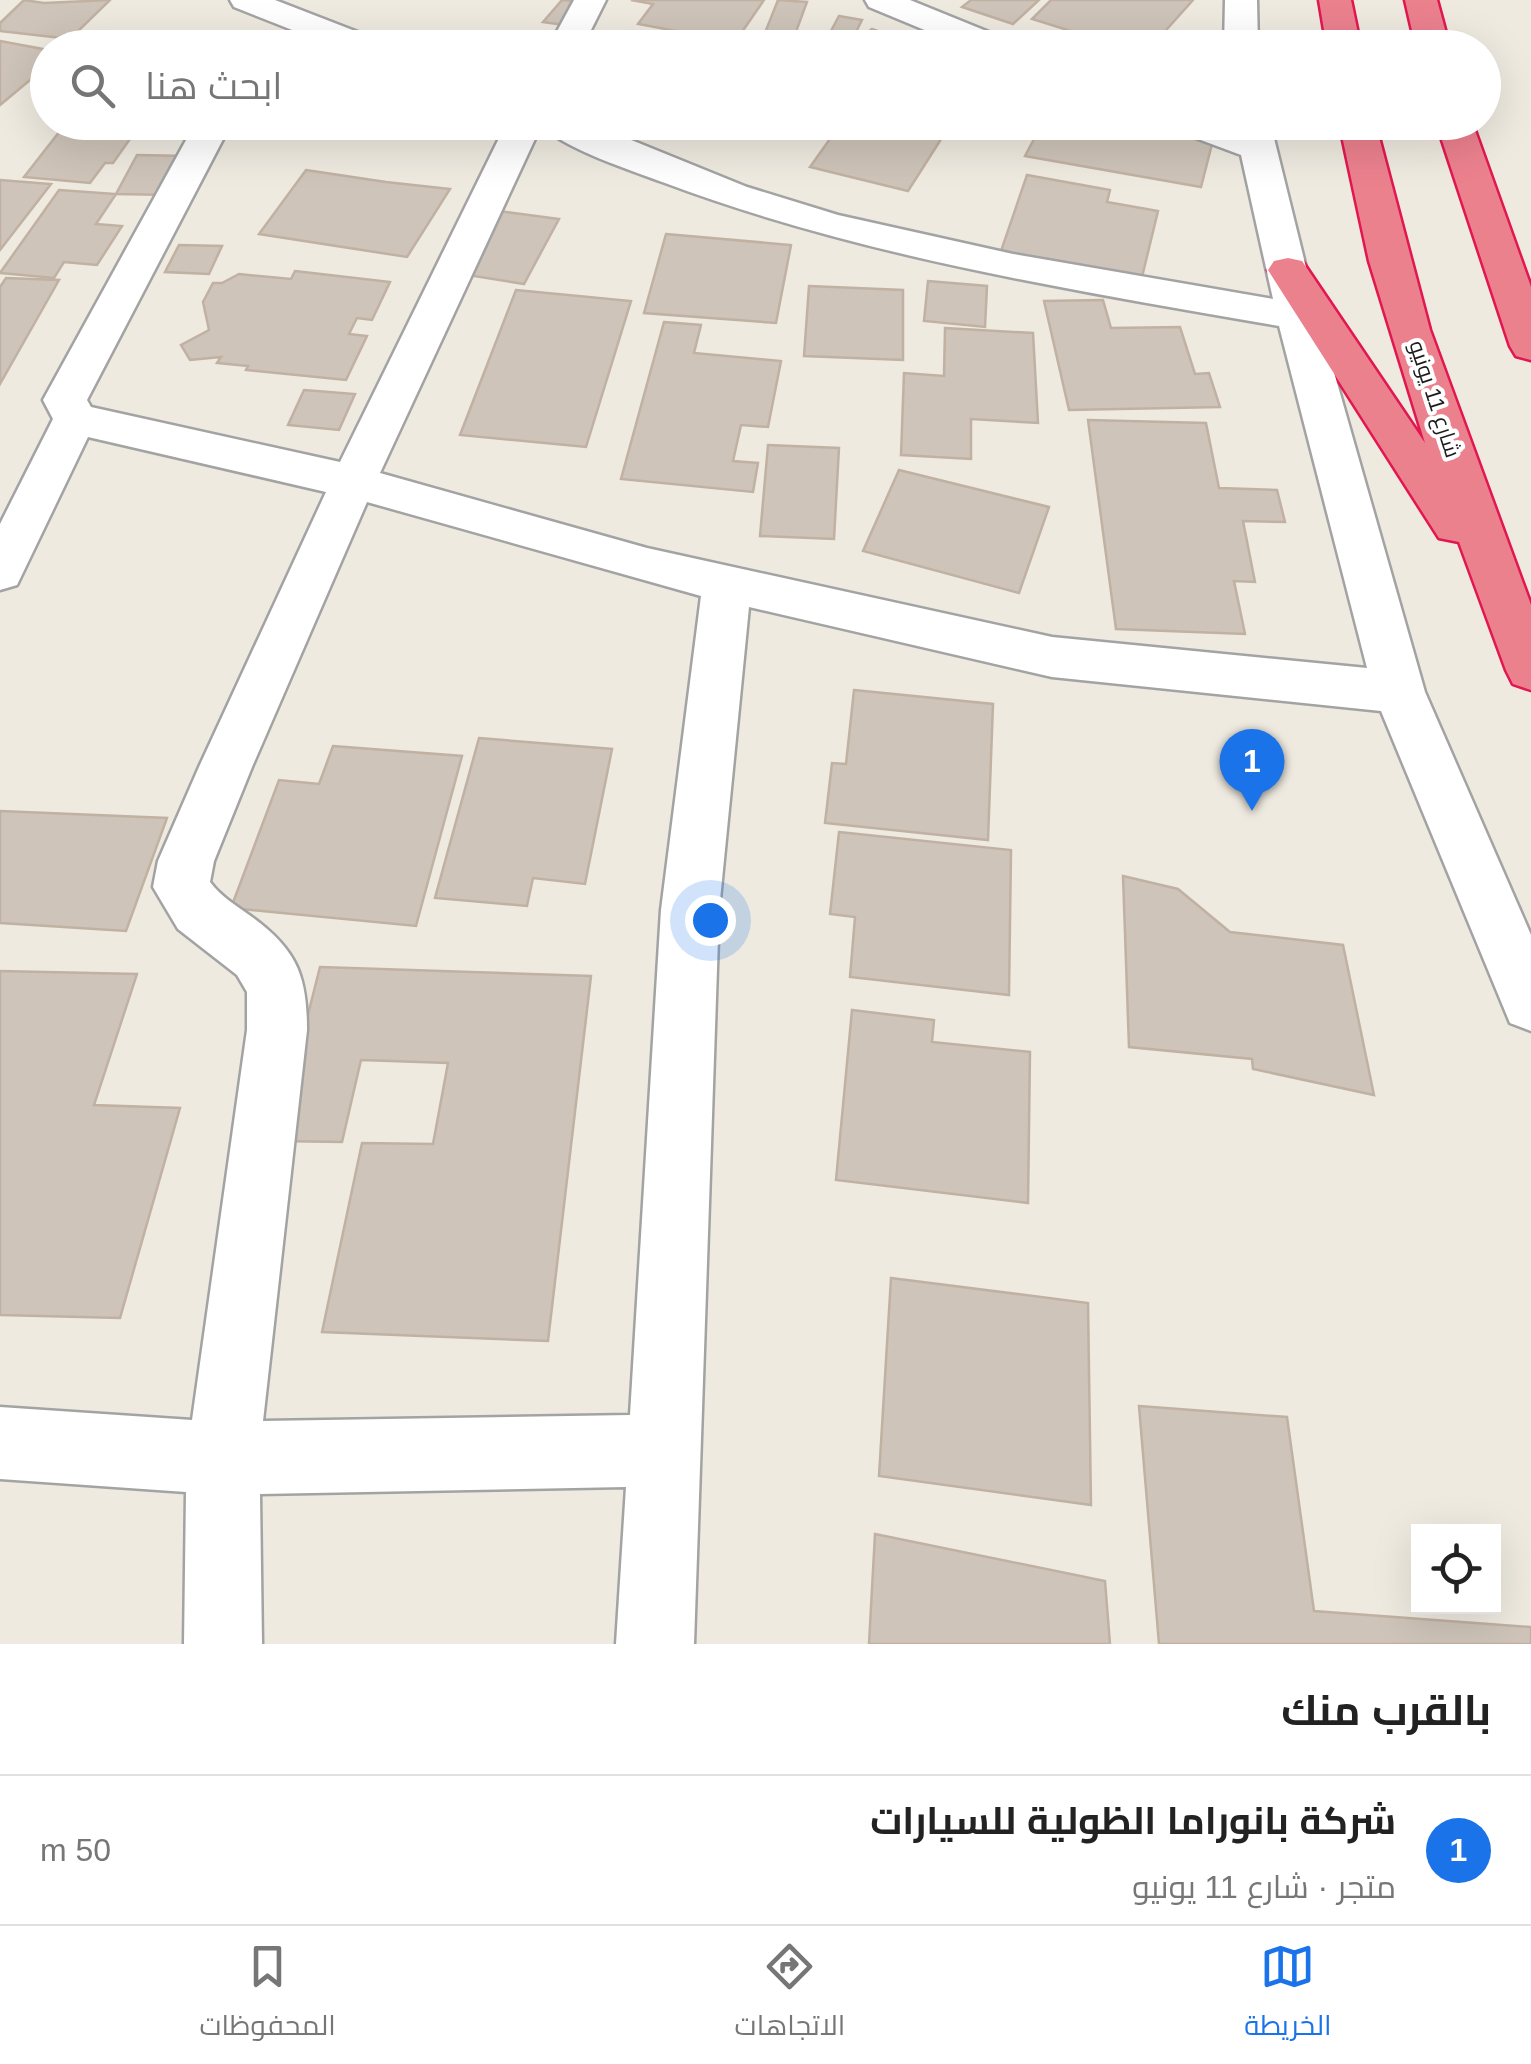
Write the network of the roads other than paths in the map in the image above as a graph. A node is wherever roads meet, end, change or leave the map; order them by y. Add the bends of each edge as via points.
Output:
1 (246, 0) edge
2 (590, 0) edge
3 (881, 0) edge
4 (1241, 0) edge
5 (1335, 0) edge
6 (1421, 0) edge
7 (295, 30) edge
8 (574, 30) edge
9 (955, 30) edge
10 (1242, 30) edge
11 (1341, 30) edge
12 (1428, 30) edge
13 (204, 140) edge
14 (516, 140) edge
15 (591, 140) edge
16 (1255, 140) edge
17 (1361, 140) edge
18 (1460, 140) edge
19 (1288, 270) junction
20 (1297, 316) junction
21 (1531, 346) edge
22 (76, 419) junction
23 (351, 481) junction
24 (0, 572) edge
25 (727, 583) junction
26 (1504, 600) junction
27 (1531, 670) edge
28 (1399, 692) junction
29 (1531, 1003) edge
30 (0, 1443) edge
31 (662, 1450) junction
32 (223, 1458) junction
33 (223, 1644) edge
34 (655, 1644) edge

1 - 7 street via 271,24
2 - 8 street
3 - 9 street
4 - 10 street
5 - 11 highway
6 - 12 highway
13 - 22 street via 65,400
14 - 23 street
15 - 20 street via 745,199 923,247
16 - 19 street
17 - 26 highway, شارع 11 يونيو via 1382,234
18 - 21 highway
19 - 20 street
19 - 26 highway
20 - 28 street
22 - 23 street
22 - 24 street
23 - 25 street
23 - 32 street via 266,669 186,861 181,888 198,912 258,956 277,988
25 - 28 street via 1052,656
25 - 31 street via 690,910
26 - 27 highway, شارع 11 يونيو
28 - 29 street
30 - 32 street
31 - 32 street
31 - 34 street
32 - 33 street

